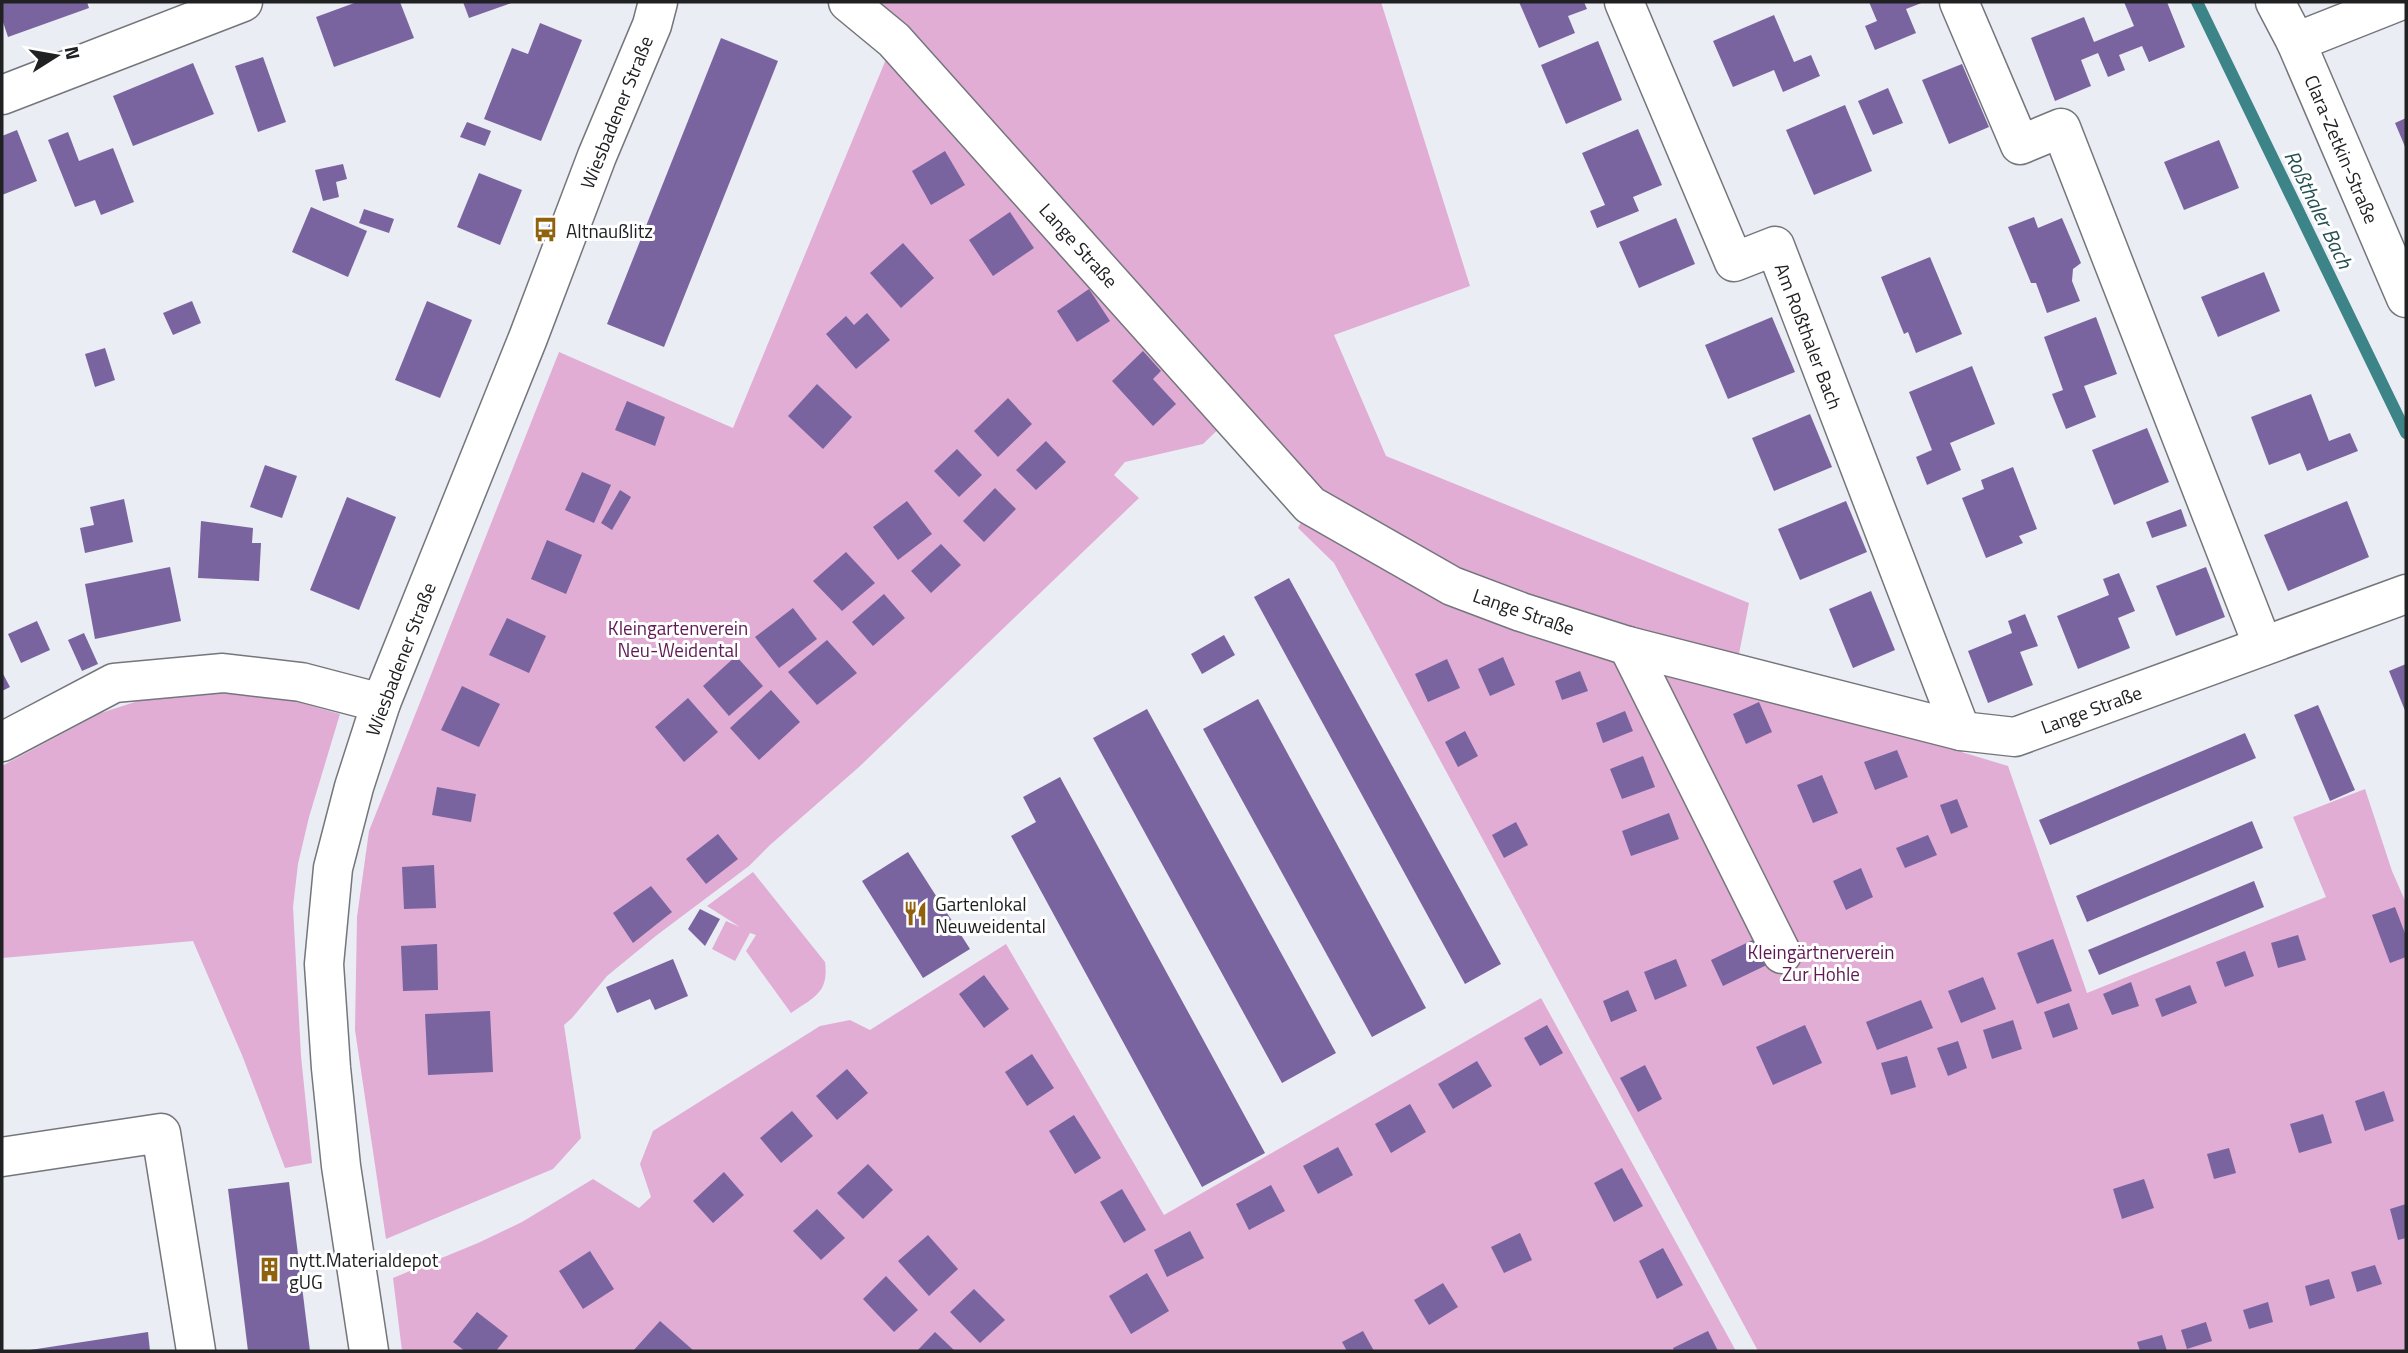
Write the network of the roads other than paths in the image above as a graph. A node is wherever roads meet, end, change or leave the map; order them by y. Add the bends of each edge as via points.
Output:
1 (243, 2) edge
2 (658, 2) edge
3 (849, 2) edge
4 (1624, 2) edge
5 (1959, 2) edge
6 (2275, 2) edge
7 (2397, 2) edge
8 (2296, 42) junction
9 (2, 95) edge
10 (2406, 298) edge
11 (2406, 594) edge
12 (1629, 646) junction
13 (2263, 646) junction
14 (381, 703) junction
15 (1961, 731) junction
16 (2, 742) edge
17 (1782, 954) dead end
18 (2, 1157) edge
19 (196, 1351) edge
20 (369, 1351) edge

1 - 9 street
2 - 14 street, Wiesbadener Straße
3 - 12 street, Lange Straße via 894,40 1310,505 1452,586
4 - 15 street, Am Roßthaler Bach via 1734,262 1775,246
5 - 13 street via 2020,145 2061,128
6 - 8 street, Clara-Zetkin-Straße
7 - 8 street
8 - 10 street, Clara-Zetkin-Straße
11 - 13 street, Lange Straße
12 - 15 street, Lange Straße
12 - 17 street
13 - 15 street, Lange Straße via 2015,737
14 - 16 street via 300,682 223,673 114,683
14 - 20 street, Wiesbadener Straße via 333,868 324,964 341,1166
18 - 19 street via 161,1133

